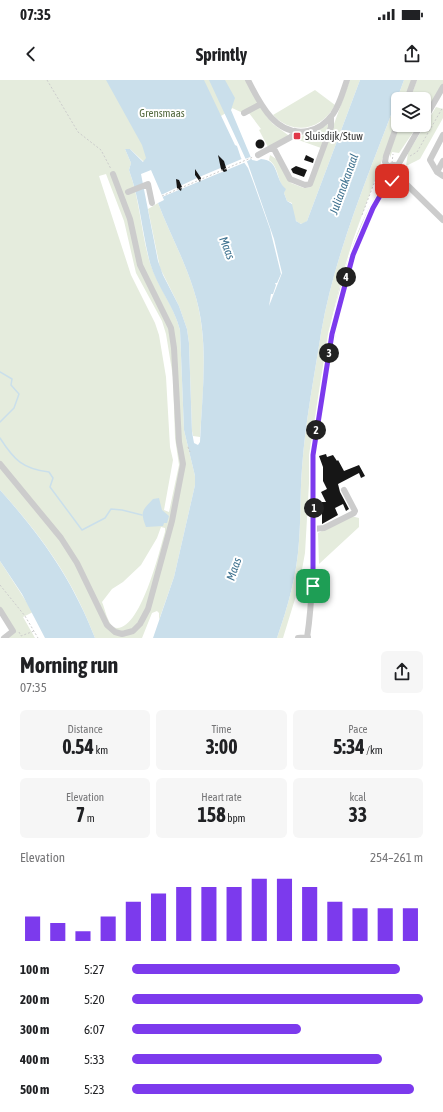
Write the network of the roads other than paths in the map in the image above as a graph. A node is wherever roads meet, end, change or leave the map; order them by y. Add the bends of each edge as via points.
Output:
1 (248, 80) edge
2 (347, 80) edge
3 (414, 80) edge
4 (443, 87) edge
5 (409, 92) edge
6 (437, 98) junction
7 (443, 102) edge
8 (261, 104) junction
9 (431, 108) edge
10 (244, 113) dead end
11 (331, 117) junction
12 (295, 131) junction
13 (394, 132) edge
14 (416, 132) edge
15 (443, 135) edge
16 (273, 147) junction
17 (256, 156) road end
18 (443, 161) edge
19 (391, 165) junction
20 (437, 172) junction
21 (113, 174) road end
22 (443, 176) edge
23 (398, 179) junction
24 (389, 180) junction
25 (128, 192) dead end
26 (152, 203) dead end
27 (443, 220) edge
28 (0, 464) edge
29 (344, 490) dead end
30 (314, 529) junction
31 (0, 610) edge
32 (307, 637) edge
33 (4, 638) edge
34 (298, 638) edge

1 - 8 street
2 - 11 street
3 - 5 street
4 - 6 street
6 - 7 street
6 - 9 street
8 - 10 street
8 - 12 street via 275,122
11 - 12 street via 314,129
11 - 16 street via 331,126 310,184 305,185 290,179
12 - 16 street via 291,137
13 - 19 street via 386,156 386,162
14 - 19 street
15 - 20 street via 430,160
16 - 17 street
18 - 20 street
19 - 23 street via 402,171
19 - 24 street via 386,176
20 - 22 street
21 - 28 street via 128,215 140,265 171,328 179,442 183,459 174,514 159,570 145,616 133,631 122,634 110,629 77,563 61,538
23 - 24 street
23 - 27 street
24 - 30 street via 373,208 353,255 332,334 313,455
25 - 26 street via 148,184
29 - 30 street via 355,511 354,514 324,528
30 - 32 street via 313,586
31 - 33 street via 15,629
32 - 34 street

